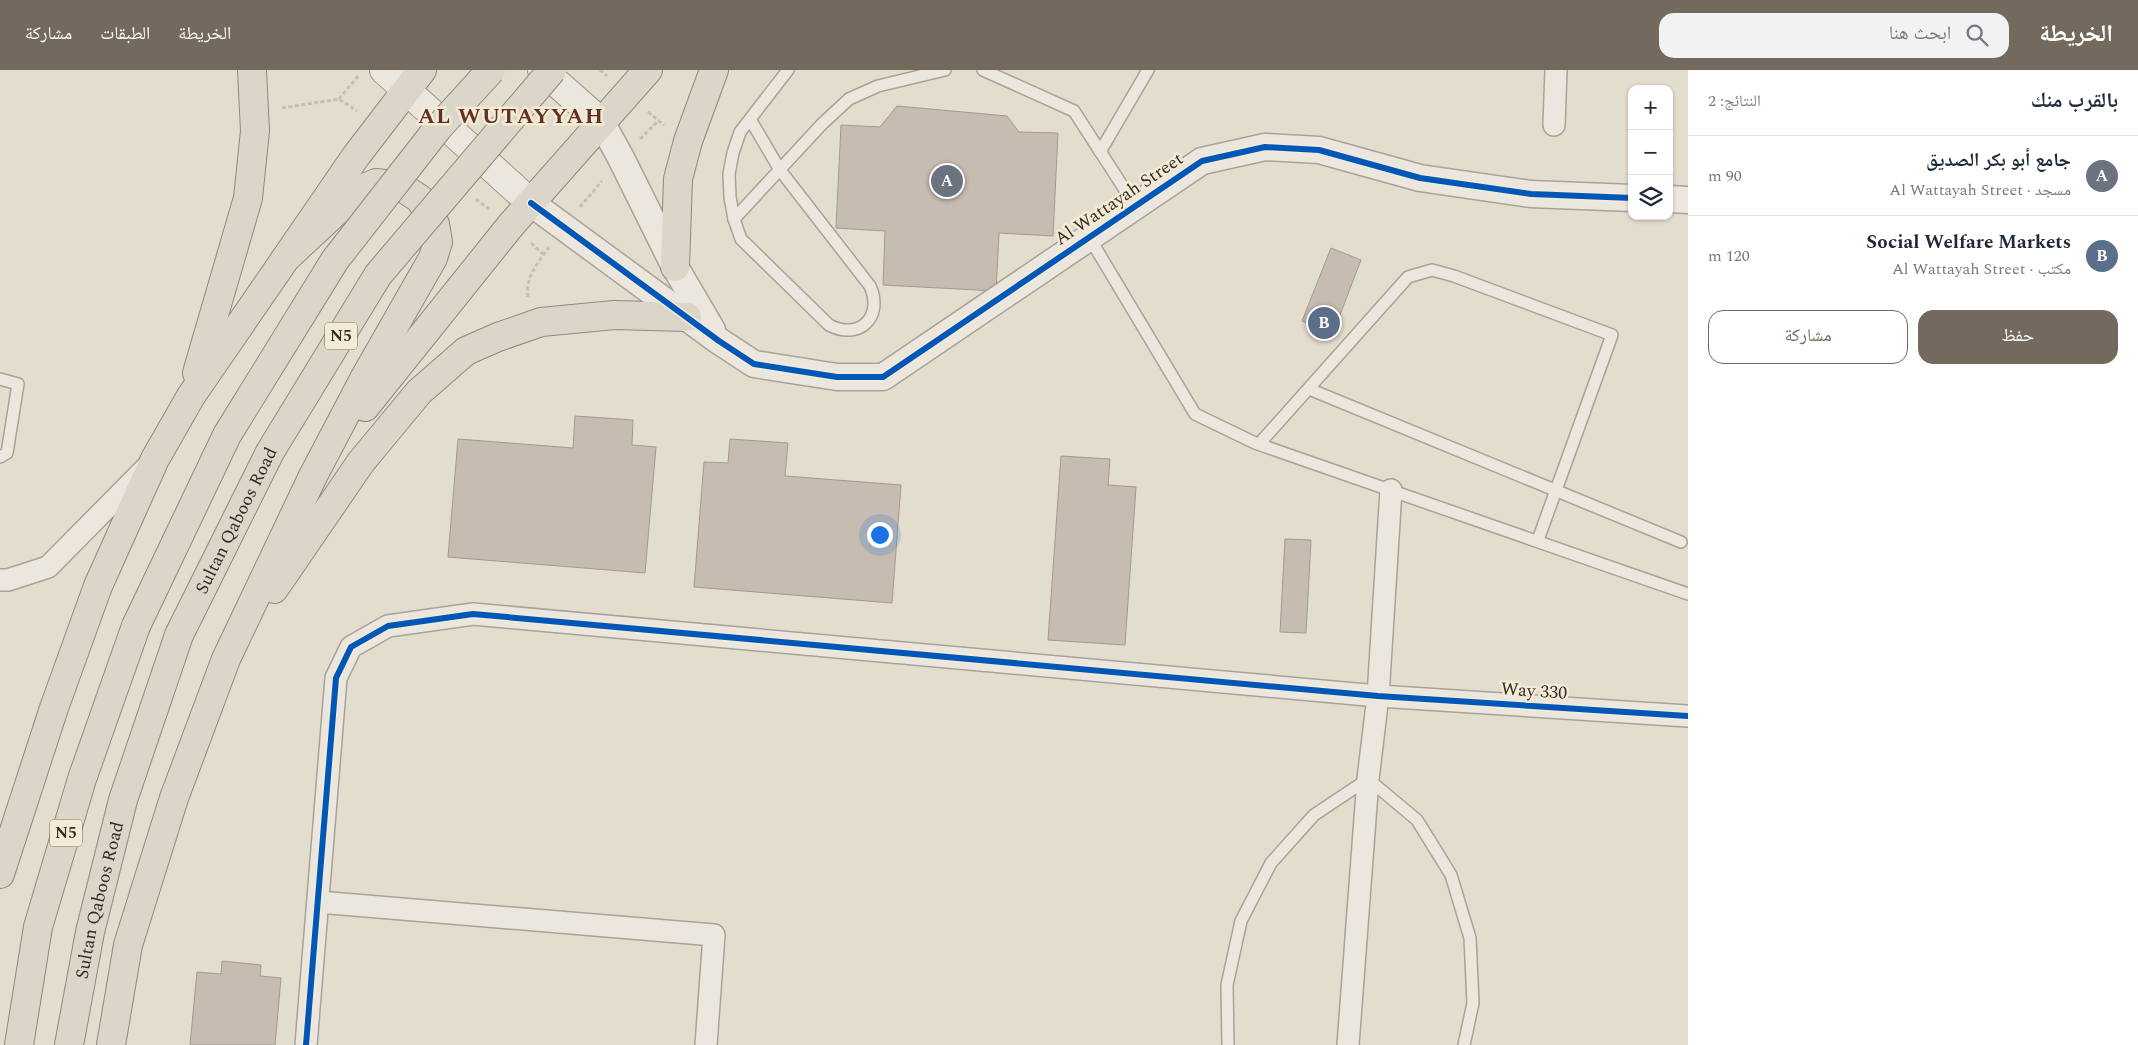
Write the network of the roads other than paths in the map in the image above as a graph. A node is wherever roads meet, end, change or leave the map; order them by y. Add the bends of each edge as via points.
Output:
1 (252, 70) edge
2 (384, 70) edge
3 (491, 70) edge
4 (542, 70) edge
5 (552, 70) edge
6 (648, 70) edge
7 (714, 70) edge
8 (788, 70) edge
9 (945, 70) edge
10 (983, 70) edge
11 (1148, 70) edge
12 (1556, 70) edge
13 (414, 79) edge
14 (750, 119) junction
15 (601, 122) junction
16 (1554, 125) dead end
17 (1100, 152) junction
18 (780, 170) junction
19 (1628, 198) edge
20 (1673, 199) edge
21 (1688, 200) edge
22 (1133, 202) junction
23 (531, 203) junction
24 (734, 218) junction
25 (1089, 237) junction
26 (285, 259) junction
27 (675, 267) junction
28 (687, 317) junction
29 (719, 342) junction
30 (0, 379) edge
31 (1310, 389) junction
32 (191, 396) junction
33 (1259, 444) junction
34 (0, 457) edge
35 (155, 459) junction
36 (313, 476) junction
37 (1391, 490) junction
38 (1557, 491) junction
39 (1538, 540) junction
40 (1681, 542) dead end
41 (0, 580) edge
42 (1688, 594) edge
43 (226, 659) junction
44 (1378, 696) junction
45 (1688, 716) edge
46 (1368, 779) junction
47 (0, 874) edge
48 (318, 902) junction
49 (19, 1045) edge
50 (69, 1045) edge
51 (112, 1045) edge
52 (306, 1045) edge
53 (706, 1045) edge
54 (1228, 1045) edge
55 (1348, 1045) edge
56 (1464, 1045) edge

1 - 32 highway via 255,131 248,198
2 - 13 main road
3 - 49 highway, N5, bridge via 438,128 335,260 227,435 136,626 82,779 38,927
4 - 15 main road
5 - 50 highway, Sultan Qaboos Road / N5, bridge via 378,276 270,452 179,635 123,800 90,932
6 - 15 highway
7 - 27 highway via 688,140 678,179
8 - 14 lane
9 - 18 lane via 878,86 849,99
10 - 17 lane via 1074,111
11 - 17 lane
12 - 16 street
13 - 23 main road
13 - 26 highway
14 - 18 lane
14 - 24 lane via 740,132 729,174
15 - 23 highway
15 - 27 street
17 - 22 lane
18 - 24 lane
18 - 24 lane via 870,286 875,303 869,320 854,330 846,331 829,325 741,239
19 - 22 street, Al Wattayah Street via 1531,194 1420,178 1319,150 1265,147 1202,162
20 - 21 street
22 - 25 street, Al Wattayah Street
23 - 28 street, Al Wattayah Street
23 - 36 highway via 381,386
25 - 29 street, Al Wattayah Street via 883,377 837,377 754,364
25 - 33 lane via 1195,414
26 - 32 highway
26 - 36 highway via 359,190 376,184 400,186 420,199 435,224 438,242 433,258
27 - 29 street
28 - 29 street, Al Wattayah Street
28 - 43 highway via 614,315 542,322 498,336 466,351 419,392 361,462
30 - 34 lane via 18,384 7,453
31 - 33 lane
31 - 38 lane
31 - 38 lane via 1408,277 1432,270 1612,336
32 - 35 highway
33 - 37 lane
35 - 41 street via 48,567
35 - 47 highway via 98,586
36 - 43 highway
37 - 39 lane
37 - 44 street
38 - 39 lane
38 - 40 lane
39 - 42 lane
43 - 51 highway via 174,798 128,945
44 - 45 street, Way 330
44 - 46 street
44 - 48 street, Way 330 via 474,614 388,626 351,646 336,678
46 - 54 lane via 1314,815 1271,863 1241,921 1227,985
46 - 55 street
46 - 56 lane via 1417,820 1451,876 1470,938 1473,1003
48 - 52 street, Way 330
48 - 53 street via 714,935

